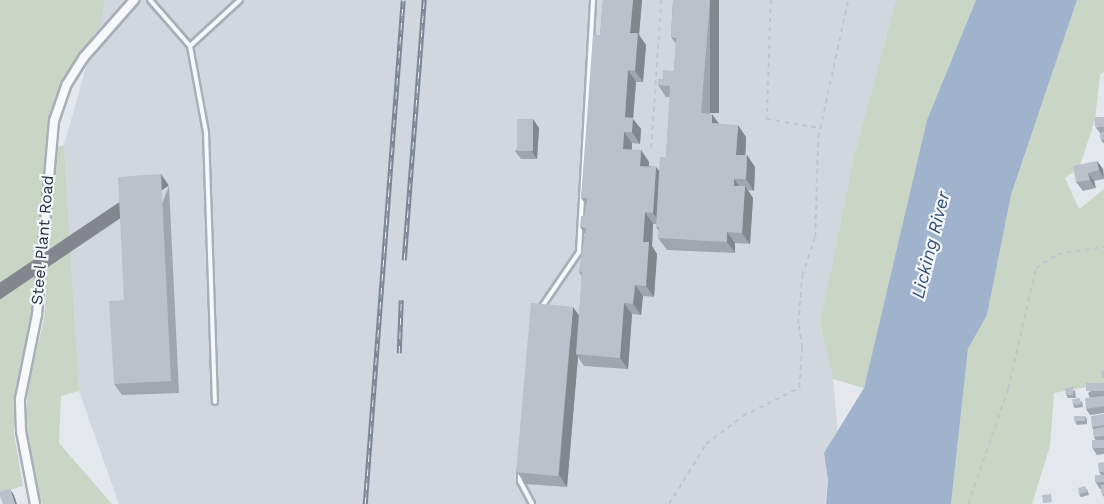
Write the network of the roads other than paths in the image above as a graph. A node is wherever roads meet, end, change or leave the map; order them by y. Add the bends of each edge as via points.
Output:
1 (134, 0) edge
2 (150, 0) edge
3 (240, 0) edge
4 (593, 0) edge
5 (190, 46) junction
6 (535, 316) edge
7 (215, 402) dead end
8 (521, 464) edge
9 (35, 504) edge
10 (532, 504) edge

1 - 9 street, Steel Plant Road via 84,57 67,84 54,121 37,315 20,399 21,437
2 - 5 lane
3 - 5 lane
4 - 6 lane via 579,252
5 - 7 lane via 206,132
8 - 10 lane via 520,482

